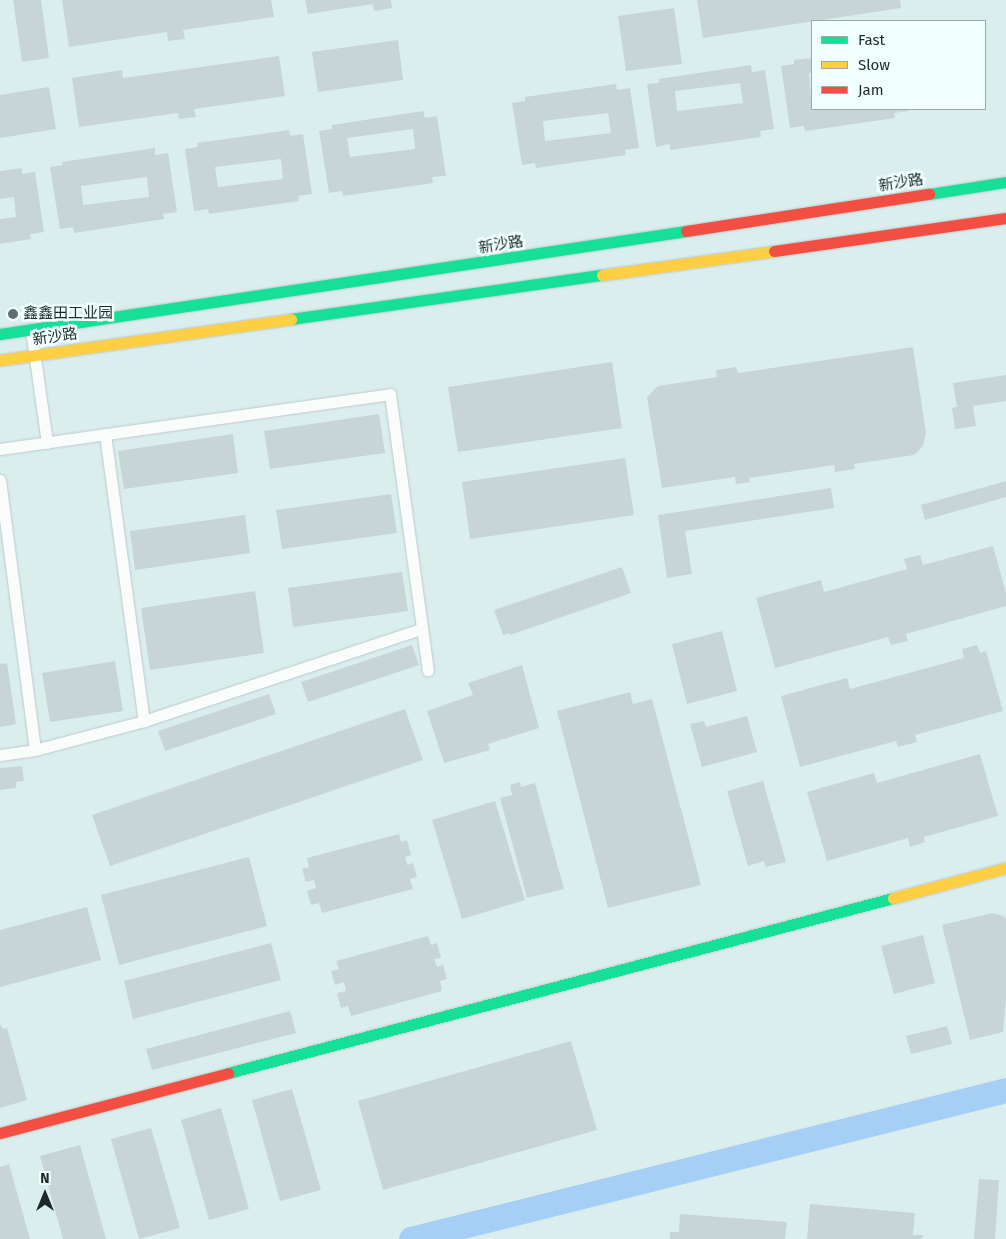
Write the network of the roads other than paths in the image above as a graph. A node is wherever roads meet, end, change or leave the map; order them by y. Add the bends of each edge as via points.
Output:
1 (1006, 182) edge
2 (1006, 218) edge
3 (31, 330) junction
4 (0, 334) edge
5 (34, 356) junction
6 (0, 360) edge
7 (105, 434) junction
8 (47, 443) junction
9 (0, 449) edge
10 (0, 480) edge
11 (421, 629) junction
12 (428, 670) dead end
13 (144, 721) junction
14 (35, 750) junction
15 (0, 755) edge
16 (1006, 868) edge
17 (0, 1133) edge

1 - 3 main road, 新沙路
2 - 5 main road, 新沙路
3 - 4 main road, 新沙路
3 - 5 street
5 - 6 main road, 新沙路
5 - 8 street
7 - 8 street
7 - 11 street via 390,394
7 - 13 street
8 - 9 street
10 - 14 street
11 - 12 street
11 - 13 street
13 - 14 street
14 - 15 street
16 - 17 main road

